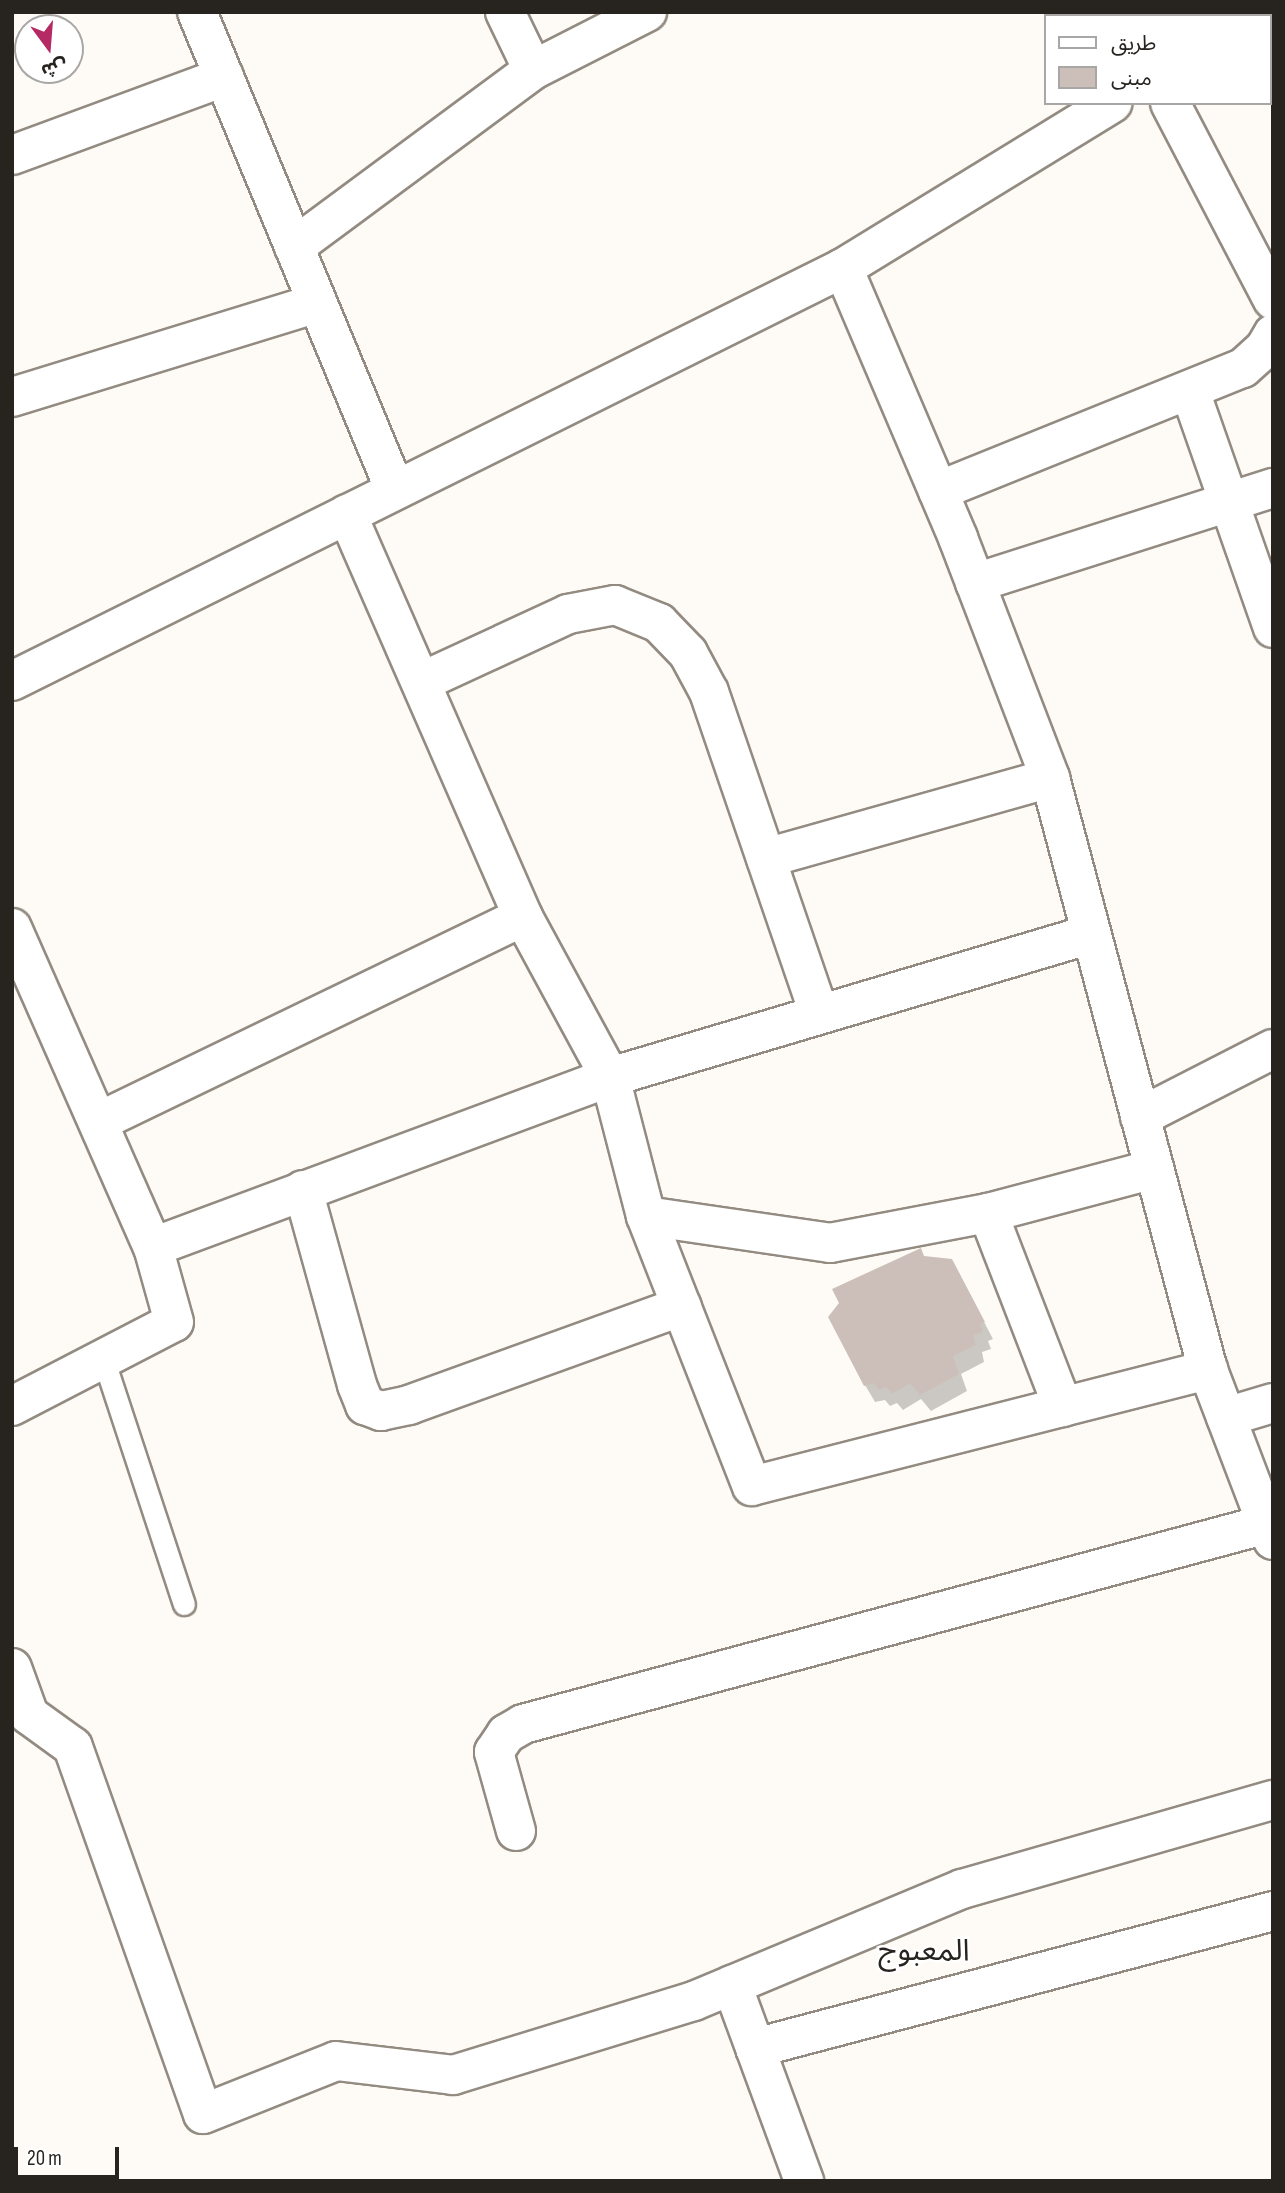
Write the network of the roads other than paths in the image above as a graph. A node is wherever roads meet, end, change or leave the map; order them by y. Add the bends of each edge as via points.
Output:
1 (197, 12) edge
2 (505, 12) edge
3 (647, 12) edge
4 (533, 70) junction
5 (224, 77) junction
6 (1109, 105) edge
7 (1171, 105) edge
8 (12, 155) edge
9 (294, 247) junction
10 (843, 268) junction
11 (1273, 300) edge
12 (317, 303) junction
13 (1273, 334) edge
14 (1189, 391) junction
15 (12, 397) edge
16 (1273, 488) edge
17 (395, 490) junction
18 (938, 491) junction
19 (1231, 501) junction
20 (347, 514) junction
21 (975, 583) junction
22 (1273, 628) edge
23 (12, 681) edge
24 (421, 682) junction
25 (1051, 778) junction
26 (766, 858) junction
27 (523, 917) junction
28 (12, 928) edge
29 (1091, 934) junction
30 (819, 1014) junction
31 (1273, 1049) edge
32 (610, 1077) junction
33 (1140, 1116) junction
34 (97, 1122) junction
35 (1154, 1169) junction
36 (303, 1190) junction
37 (988, 1213) junction
38 (646, 1216) junction
39 (153, 1247) junction
40 (682, 1306) junction
41 (103, 1358) junction
42 (1208, 1370) junction
43 (1273, 1404) edge
44 (12, 1406) edge
45 (1063, 1407) junction
46 (1226, 1417) junction
47 (1270, 1532) edge
48 (184, 1604) dead end
49 (12, 1668) edge
50 (21, 1718) edge
51 (1273, 1800) edge
52 (516, 1831) dead end
53 (1273, 1911) edge
54 (732, 1985) junction
55 (755, 2048) junction
56 (804, 2181) edge

1 - 5 street
2 - 4 street
3 - 4 street
4 - 9 street
5 - 8 street
5 - 9 street
6 - 10 street
7 - 11 street
9 - 12 street
10 - 17 street
10 - 18 street
12 - 15 street
12 - 17 street
13 - 14 street via 1243,368
14 - 18 street
14 - 19 street
16 - 19 street
17 - 20 street
18 - 21 street
19 - 21 street
19 - 22 street
20 - 23 street
20 - 24 street
21 - 25 street
24 - 26 street via 568,614 615,605 659,624 688,653 709,692
24 - 27 street
25 - 26 street
25 - 29 street
26 - 30 street
27 - 32 street
27 - 34 street
28 - 34 street
29 - 30 street
29 - 33 street
30 - 32 street
31 - 33 street
32 - 36 street
32 - 38 street
33 - 35 street
34 - 39 street
35 - 37 street
35 - 42 street
36 - 39 street
36 - 40 street via 365,1405 381,1411 409,1405
37 - 38 street via 830,1243
37 - 45 street
38 - 40 street
39 - 41 street via 174,1322
40 - 45 street via 752,1486
41 - 44 street
41 - 48 lane
42 - 45 street
42 - 46 street
43 - 46 street
46 - 47 street
47 - 52 street via 523,1724 506,1734 494,1752
49 - 50 street
50 - 54 street via 73,1747 203,2114 336,2062 453,2075 694,2001
51 - 54 street via 962,1888
53 - 55 street
54 - 55 street
55 - 56 street

